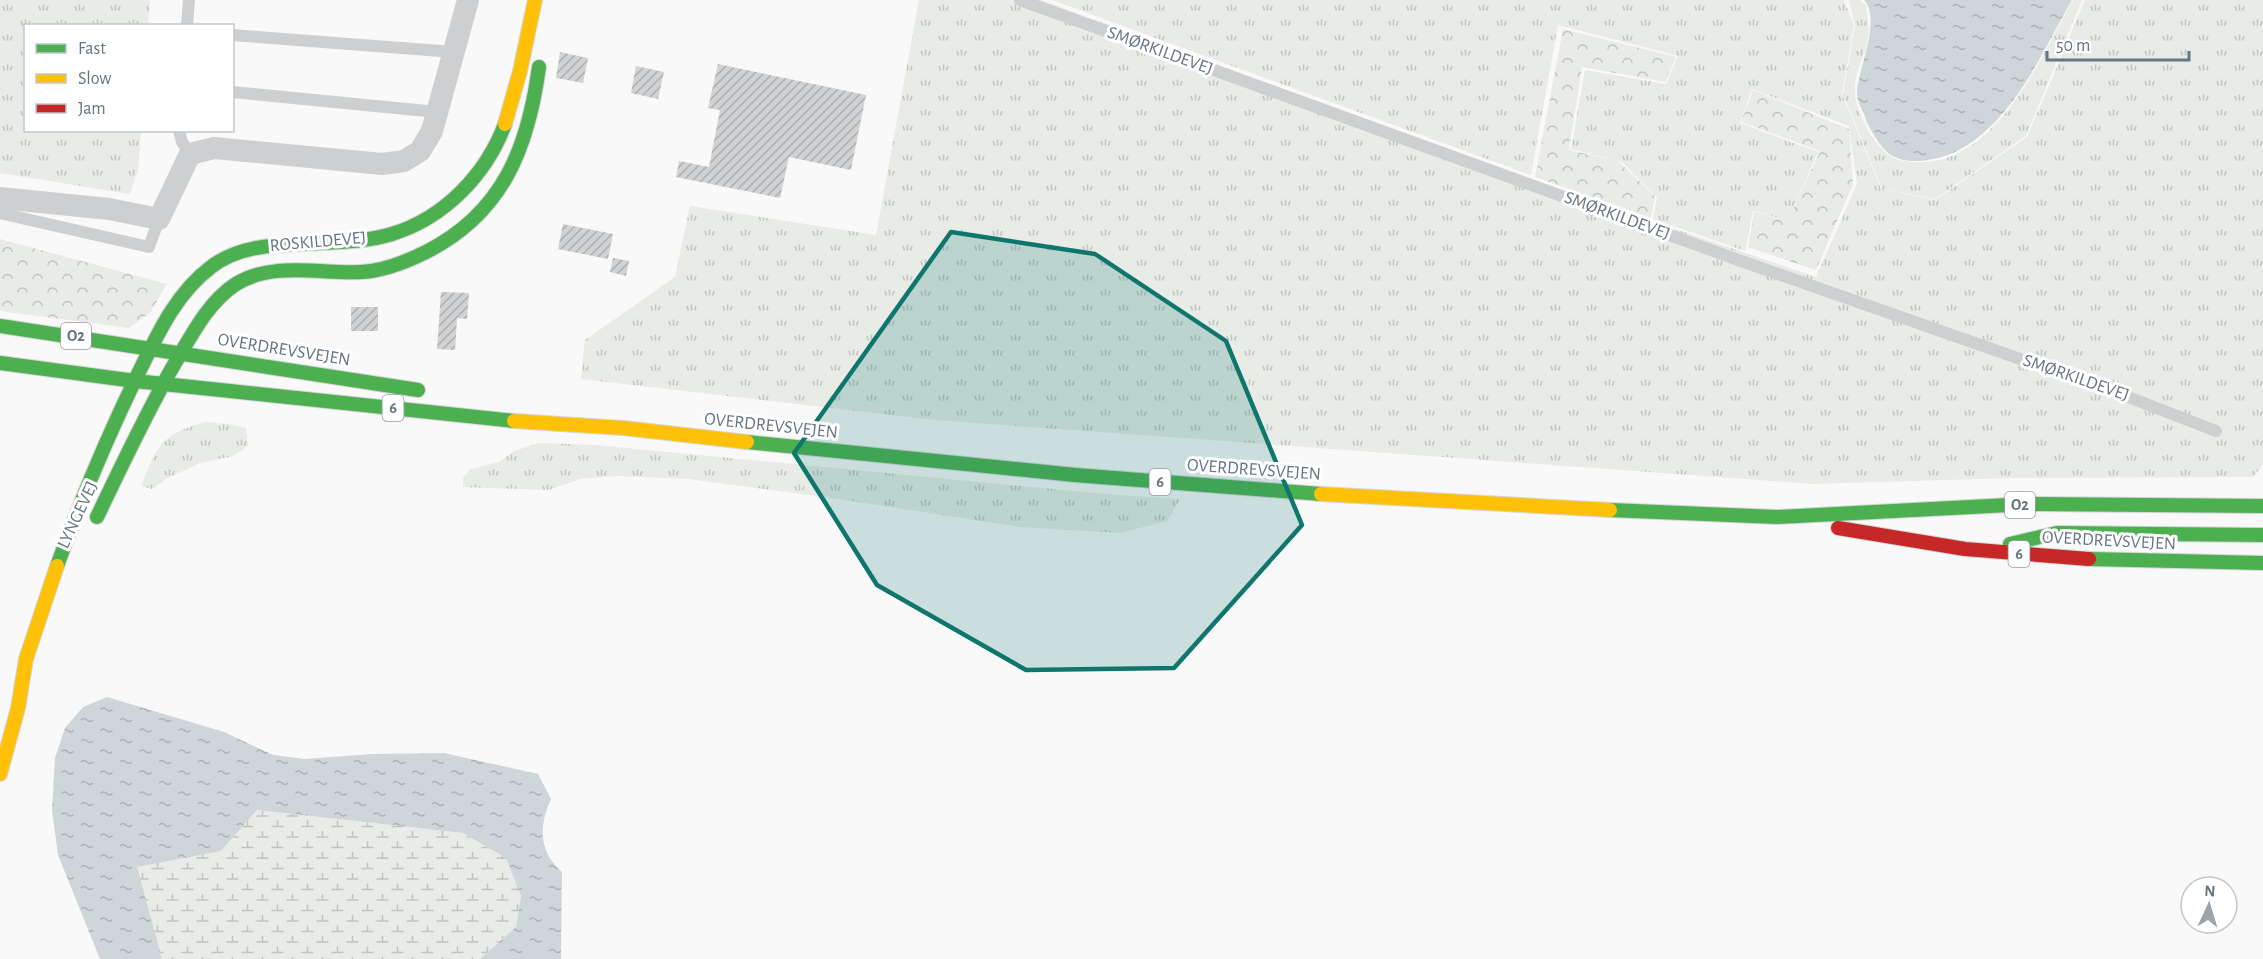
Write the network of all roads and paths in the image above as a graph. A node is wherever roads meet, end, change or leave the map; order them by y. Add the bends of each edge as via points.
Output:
1 (189, 0) edge
2 (468, 0) edge
3 (535, 0) edge
4 (544, 0) edge
5 (1020, 0) edge
6 (187, 24) edge
7 (234, 35) edge
8 (454, 52) junction
9 (234, 92) edge
10 (437, 112) junction
11 (180, 132) edge
12 (190, 154) junction
13 (0, 198) edge
14 (0, 213) edge
15 (159, 219) junction
16 (398, 247) junction
17 (0, 326) edge
18 (152, 348) junction
19 (181, 352) junction
20 (0, 363) edge
21 (136, 366) junction
22 (171, 370) junction
23 (191, 371) dead end
24 (235, 376) dead end
25 (135, 381) junction
26 (163, 384) junction
27 (531, 408) dead end
28 (623, 428) junction
29 (2216, 431) dead end
30 (2263, 506) edge
31 (1777, 517) junction
32 (92, 527) dead end
33 (2263, 535) edge
34 (1982, 551) junction
35 (2263, 563) edge
36 (58, 608) dead end
37 (20, 698) junction
38 (0, 774) edge

1 - 6 lane
2 - 8 street
3 - 16 main road, ROSKILDEVEJ via 498,142 475,177
4 - 16 main road, ROSKILDEVEJ via 530,125 514,168 484,210 453,237 412,259
5 - 29 lane, SMØRKILDEVEJ via 1744,262 2123,394
7 - 8 lane
8 - 10 street
9 - 10 lane
10 - 12 street via 432,131 420,151 404,160 382,164 214,148
11 - 12 lane
12 - 15 street
13 - 15 street via 109,209
14 - 15 lane via 149,247
16 - 18 main road, ROSKILDEVEJ via 358,240 246,249 214,266 188,288
16 - 19 main road, ROSKILDEVEJ via 364,272 278,271 237,284 215,303
17 - 18 main road, O2
18 - 19 main road, OVERDREVSVEJEN / O2
18 - 21 main road, LYNGEVEJ
19 - 21 main road
19 - 22 main road, LYNGEVEJ
19 - 24 main road, OVERDREVSVEJEN / O2 via 428,391 358,389
20 - 25 main road, 6
21 - 25 main road, LYNGEVEJ
22 - 23 main road
22 - 25 main road
22 - 26 main road, LYNGEVEJ
25 - 26 main road, 6
25 - 37 main road, LYNGEVEJ via 71,527 27,656
26 - 28 main road, OVERDREVSVEJEN / 6 via 539,424
26 - 32 main road, LYNGEVEJ
27 - 28 main road, OVERDREVSVEJEN
28 - 31 main road, OVERDREVSVEJEN / 6 via 1087,476 1353,496
30 - 31 main road, OVERDREVSVEJEN / O2 via 2028,504
31 - 34 main road, OVERDREVSVEJEN / 6
33 - 34 main road via 2057,533
34 - 35 main road, OVERDREVSVEJEN / 6 via 2157,562
36 - 37 main road, LYNGEVEJ
37 - 38 main road, LYNGEVEJ

